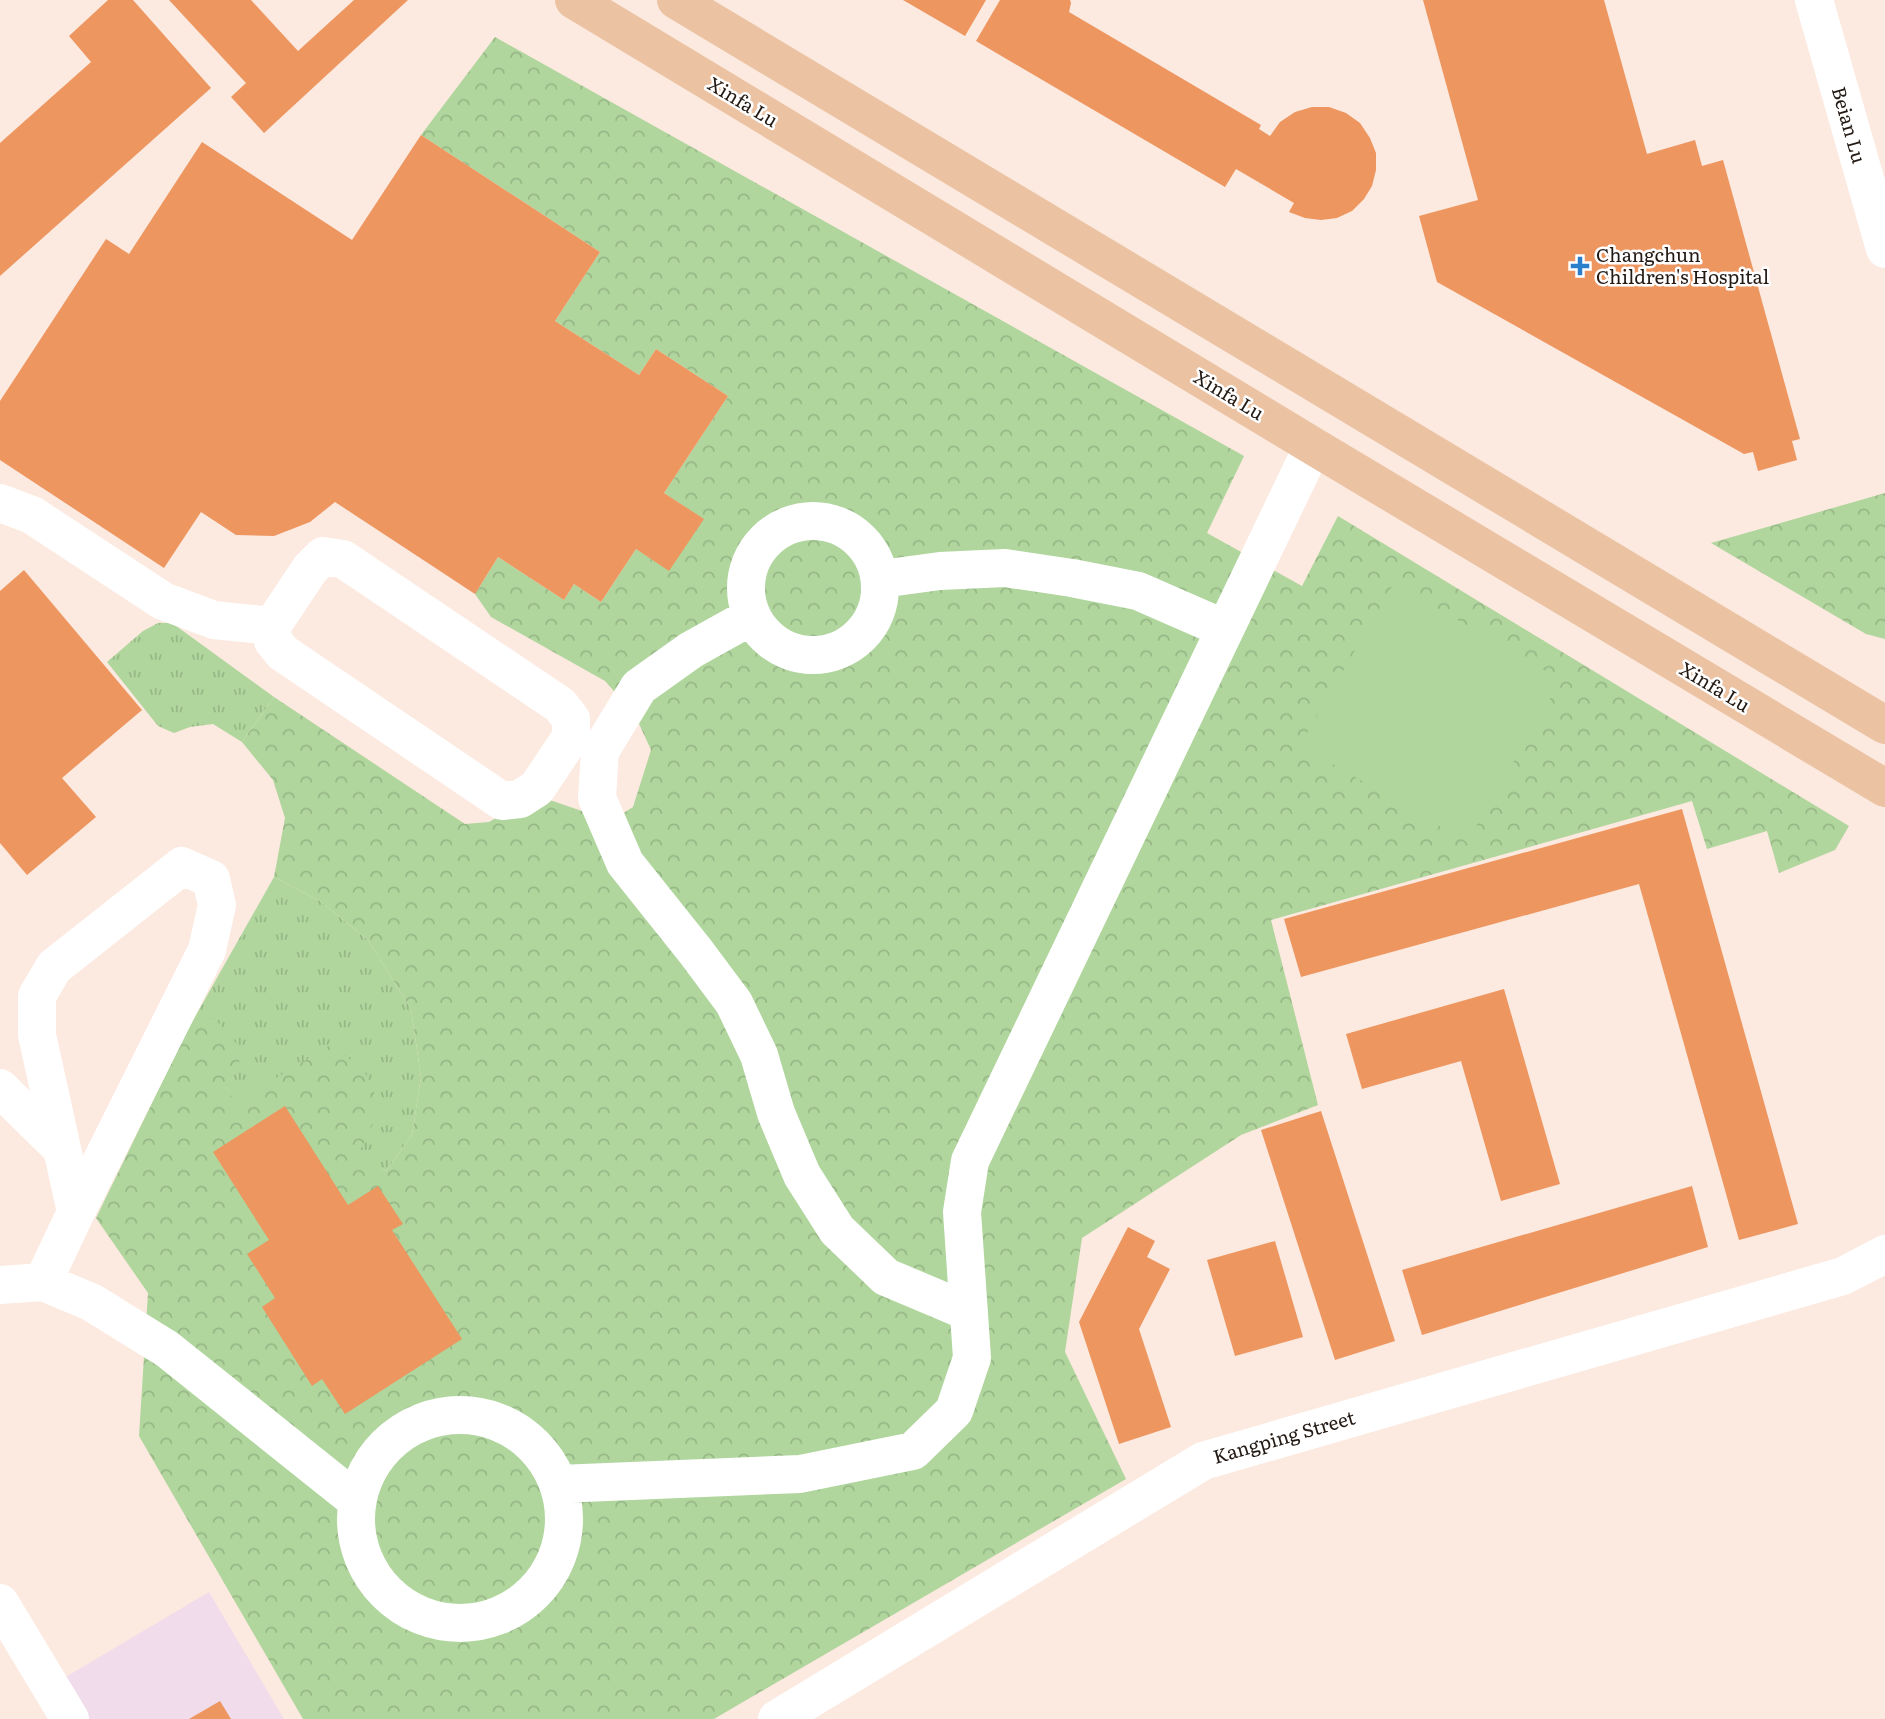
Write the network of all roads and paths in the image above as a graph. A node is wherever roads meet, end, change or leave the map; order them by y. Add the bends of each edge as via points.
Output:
1 (573, 0) edge
2 (676, 0) edge
3 (1814, 0) edge
4 (1885, 249) edge
5 (1313, 446) junction
6 (0, 503) edge
7 (881, 579) junction
8 (752, 616) junction
9 (272, 626) junction
10 (1225, 629) junction
11 (1836, 695) junction
12 (1885, 704) edge
13 (1885, 725) edge
14 (553, 764) junction
15 (598, 774) junction
16 (1885, 788) edge
17 (0, 1088) edge
18 (62, 1149) junction
19 (76, 1212) junction
20 (1885, 1254) edge
21 (1843, 1276) junction
22 (1885, 1276) edge
23 (43, 1282) junction
24 (0, 1285) edge
25 (969, 1312) junction
26 (559, 1484) junction
27 (357, 1501) junction
28 (0, 1603) edge
29 (71, 1719) edge
30 (777, 1719) edge

1 - 5 main road, Xinfa Lu
2 - 11 main road
3 - 4 street, Beian Lu
5 - 10 street
5 - 16 main road, Xinfa Lu
6 - 9 street via 32,515 163,601 214,620
7 - 8 street via 872,622 857,640 838,651 817,656 794,653 774,643
7 - 8 street via 868,549 843,527 822,520 799,521 779,529 761,544 750,563 745,585
7 - 10 street via 1005,568 1138,592
8 - 15 street via 691,650 639,687 600,751
9 - 14 street via 273,641 283,653 502,801 520,799 537,788
9 - 14 street via 323,556 343,559 560,705 571,719 571,737
10 - 25 street via 970,1161 962,1213
11 - 12 street
11 - 13 main road
14 - 15 street
15 - 25 street via 597,798 625,863 734,1003 759,1055 776,1113 802,1175 836,1230 886,1277
17 - 18 street
18 - 19 street
18 - 19 street via 37,1035 37,996 54,967 182,866 211,879 217,905 207,950
19 - 23 street
20 - 21 street
21 - 22 street
21 - 30 street, Kangping Street via 1203,1461
23 - 24 street
23 - 27 street via 91,1302 167,1349
25 - 26 street via 972,1357 954,1411 913,1451 800,1474
26 - 27 street via 531,1442 499,1422 466,1414 428,1419 394,1438 370,1466
26 - 27 street via 564,1533 554,1567 532,1596 484,1622 433,1620 390,1597 368,1569 356,1535
28 - 29 street

